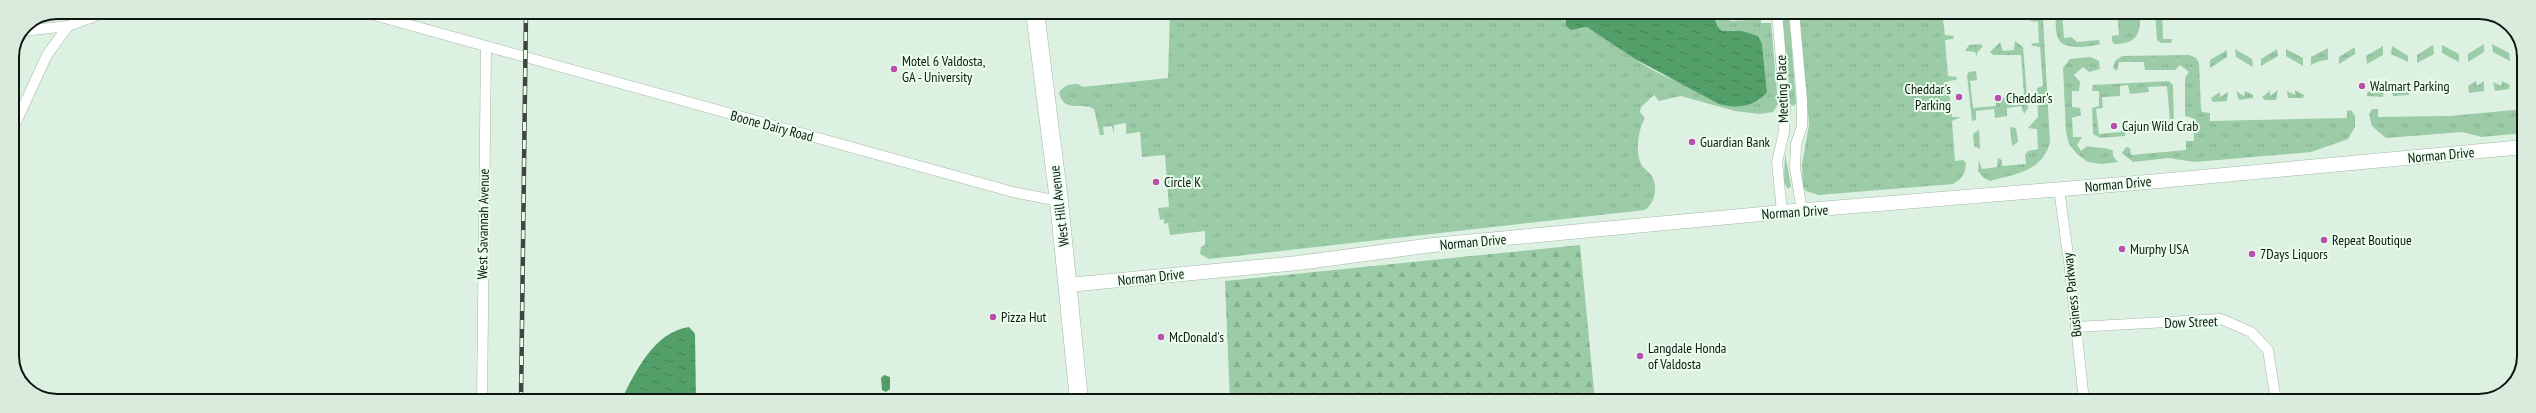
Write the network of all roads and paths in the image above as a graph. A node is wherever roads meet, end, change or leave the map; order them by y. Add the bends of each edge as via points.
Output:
1 (87, 19) edge
2 (388, 19) edge
3 (1036, 19) edge
4 (1778, 19) edge
5 (1795, 19) edge
6 (68, 26) junction
7 (30, 30) edge
8 (486, 47) junction
9 (19, 116) edge
10 (2517, 148) edge
11 (2059, 189) junction
12 (1059, 201) junction
13 (1782, 212) junction
14 (1802, 212) junction
15 (1068, 285) junction
16 (2076, 327) junction
17 (482, 394) edge
18 (1078, 394) edge
19 (2083, 394) edge
20 (2275, 394) edge

1 - 6 street
2 - 8 street, Boone Dairy Road
3 - 12 highway, West Hill Avenue
4 - 13 street, Meeting Place via 1785,108 1784,132 1777,162
5 - 14 street, Meeting Place via 1802,100 1802,126 1796,144 1796,168
6 - 7 street
6 - 9 street via 47,55
8 - 12 street, Boone Dairy Road via 1006,190
8 - 17 street, West Savannah Avenue
10 - 11 street, Norman Drive
11 - 14 street, Norman Drive
11 - 16 street, Business Parkway
12 - 15 highway, West Hill Avenue
13 - 14 street, Norman Drive
13 - 15 street, Norman Drive via 1433,245 1298,263
15 - 18 highway, West Hill Avenue
16 - 19 street, Business Parkway
16 - 20 street, Dow Street via 2221,319 2251,332 2268,350

